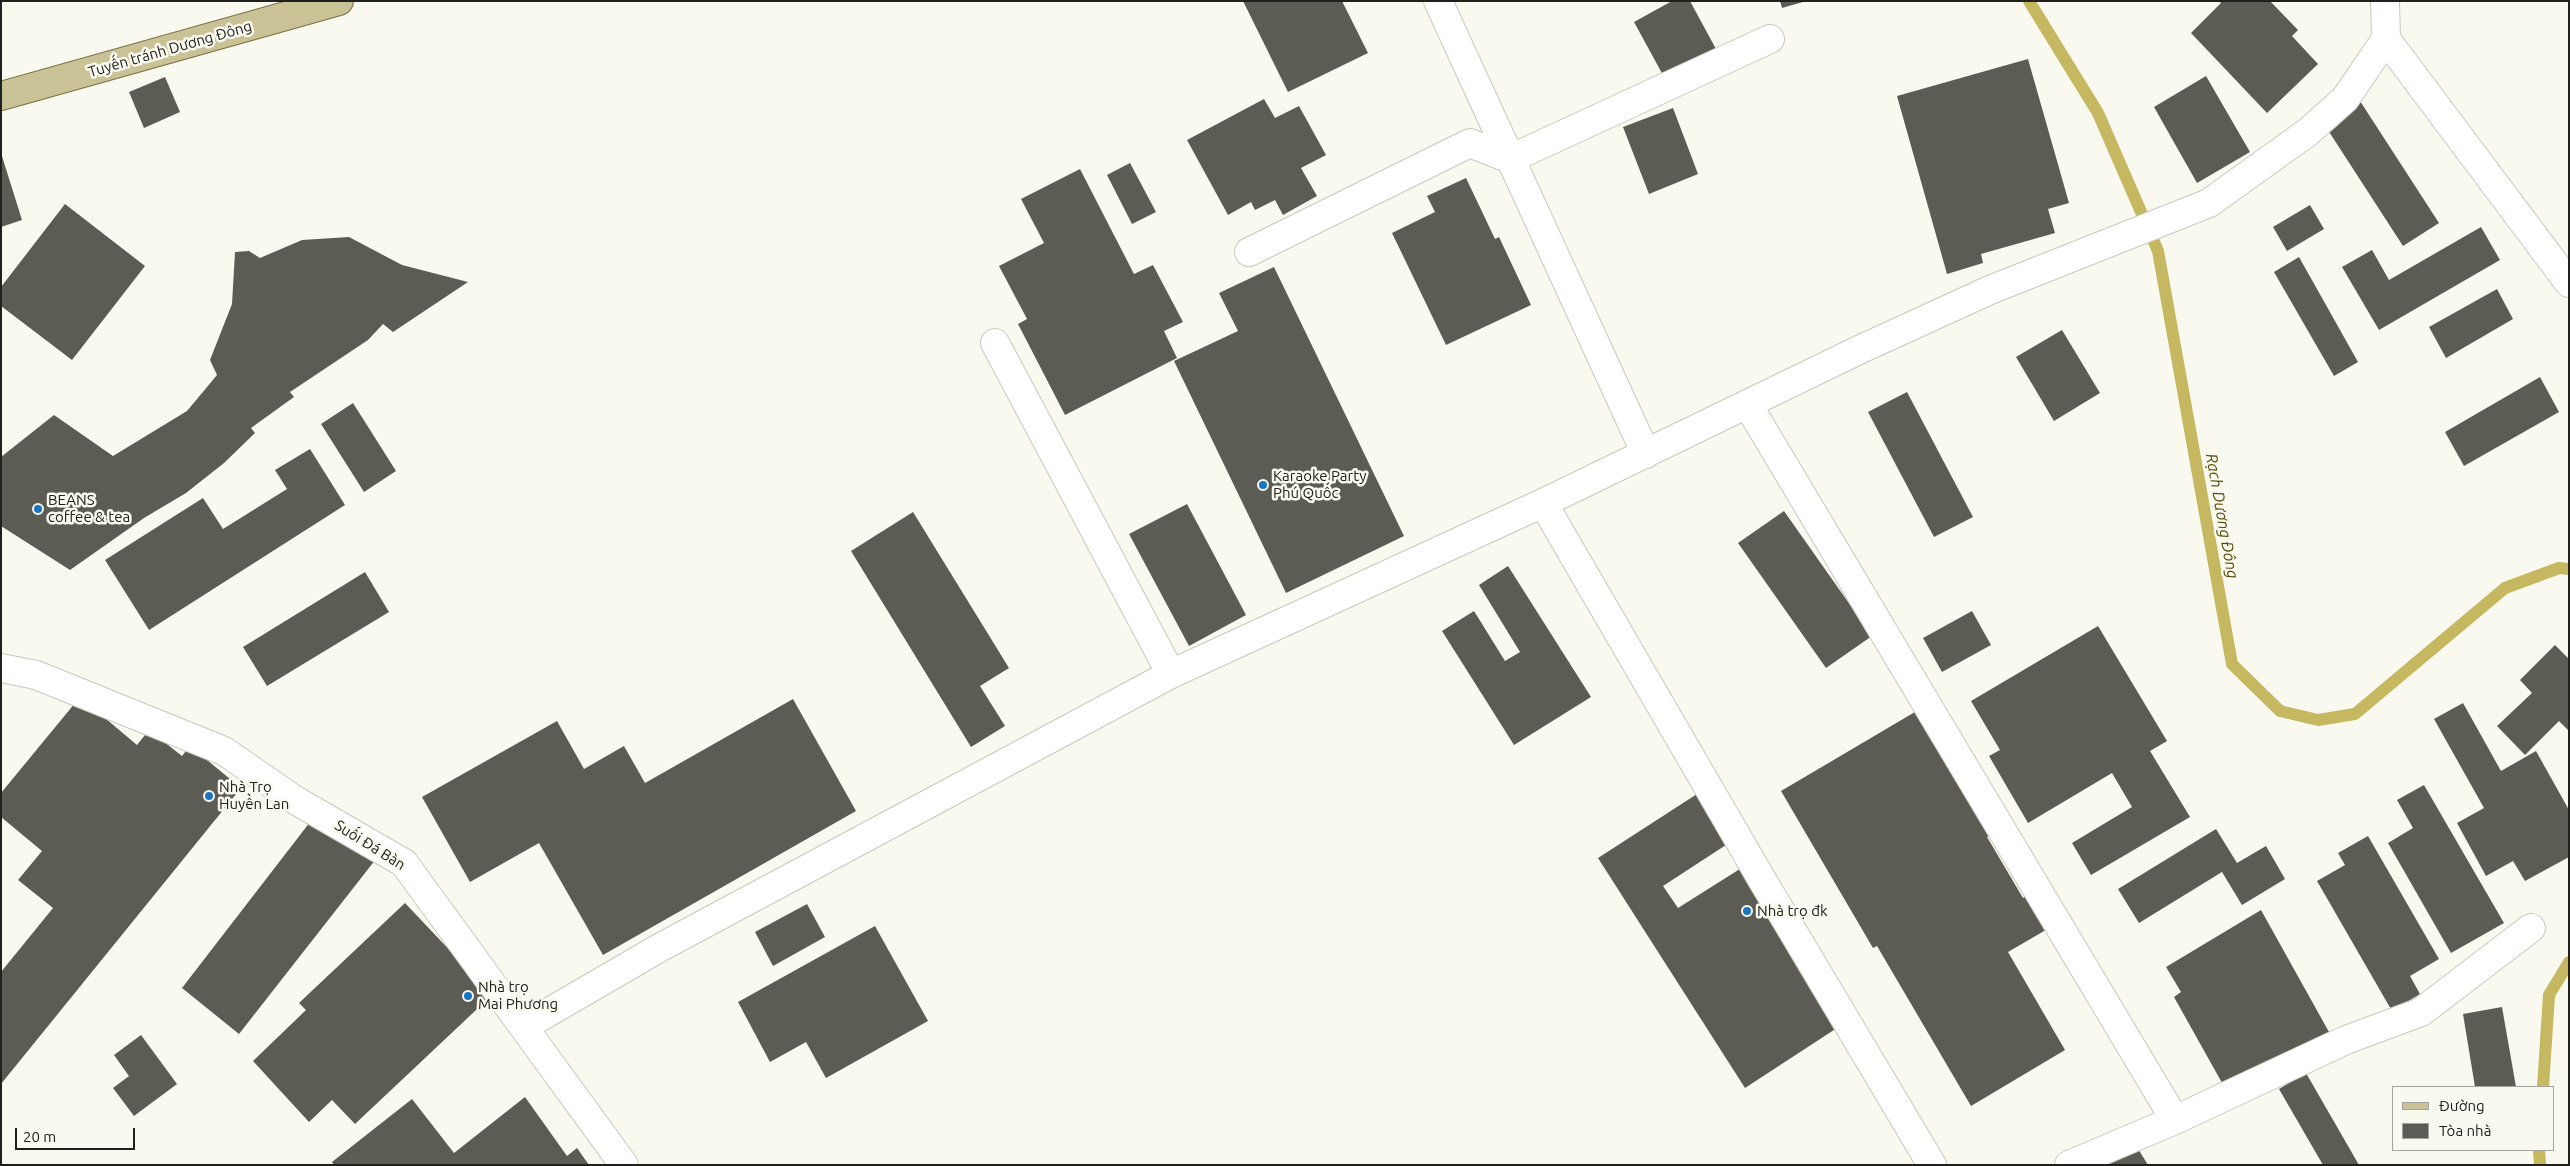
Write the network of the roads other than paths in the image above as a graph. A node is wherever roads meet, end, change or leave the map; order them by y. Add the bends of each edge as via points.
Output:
1 (339, 1) edge
2 (1438, 1) edge
3 (2385, 1) edge
4 (1770, 39) dead end
5 (2386, 39) junction
6 (1, 96) edge
7 (1510, 159) junction
8 (1249, 252) dead end
9 (2569, 284) edge
10 (995, 343) dead end
11 (1748, 405) junction
12 (1646, 454) junction
13 (1543, 503) junction
14 (1, 668) edge
15 (1171, 674) junction
16 (2530, 928) dead end
17 (525, 1026) junction
18 (2175, 1120) junction
19 (624, 1165) edge
20 (1932, 1165) edge
21 (2070, 1165) edge

1 - 6 main road, Tuyến tránh Dương Đông
2 - 7 street
3 - 5 street
4 - 7 street
5 - 9 street
5 - 11 street via 2345,99 2308,132 2209,203 1990,290
7 - 8 street via 1470,143
7 - 12 street
10 - 15 street
11 - 12 street
11 - 18 street
12 - 13 street
13 - 15 street
13 - 20 street
14 - 17 street, Suối Đá Bàn via 36,675 224,751 295,800 404,863
15 - 17 street via 661,947
16 - 18 street via 2421,1012 2346,1040
17 - 19 street, Suối Đá Bàn
18 - 21 street

